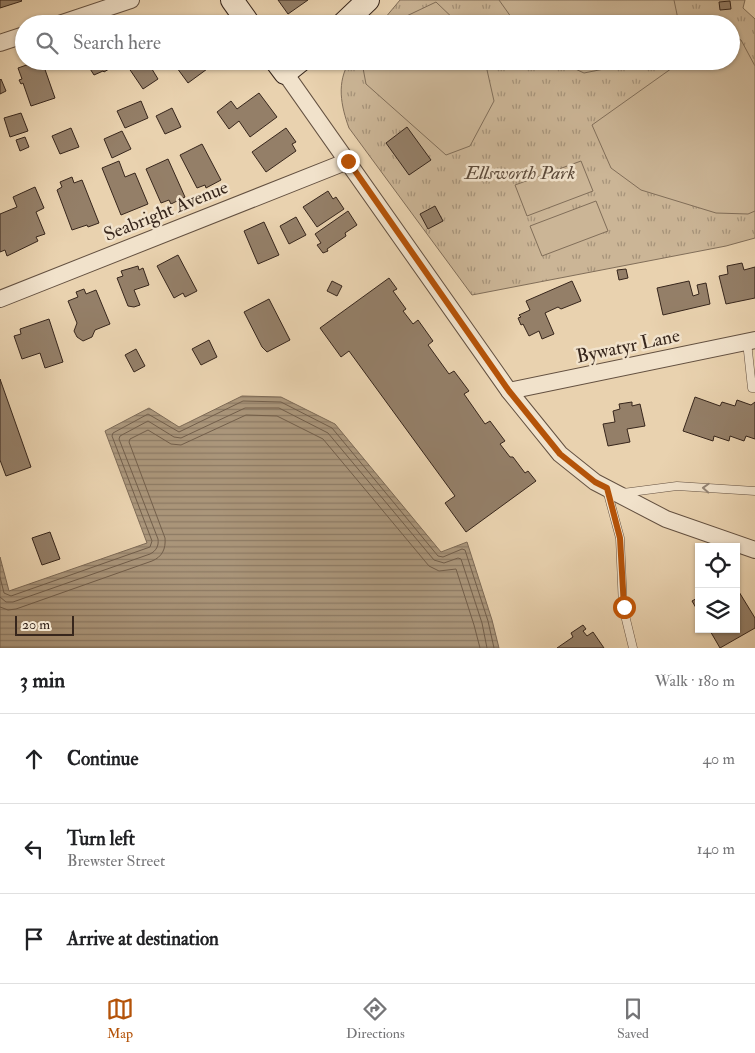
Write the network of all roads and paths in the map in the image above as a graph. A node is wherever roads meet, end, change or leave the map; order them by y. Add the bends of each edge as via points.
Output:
1 (131, 0) edge
2 (232, 0) edge
3 (368, 0) edge
4 (86, 15) edge
5 (243, 15) edge
6 (352, 15) edge
7 (15, 38) edge
8 (0, 43) edge
9 (290, 70) edge
10 (348, 161) junction
11 (0, 299) edge
12 (751, 341) edge
13 (755, 388) edge
14 (509, 391) junction
15 (755, 490) edge
16 (612, 491) junction
17 (755, 550) edge
18 (632, 648) edge

1 - 4 street
2 - 5 street
3 - 6 street
7 - 8 street
9 - 10 street
10 - 11 street, Seabright Avenue
10 - 14 street
12 - 13 lane via 752,388
12 - 14 street, Bywatyr Lane
14 - 16 street via 560,454 595,482
15 -> 16 lane via 677,486
16 - 17 street via 666,519
16 - 18 lane via 620,538 624,607

